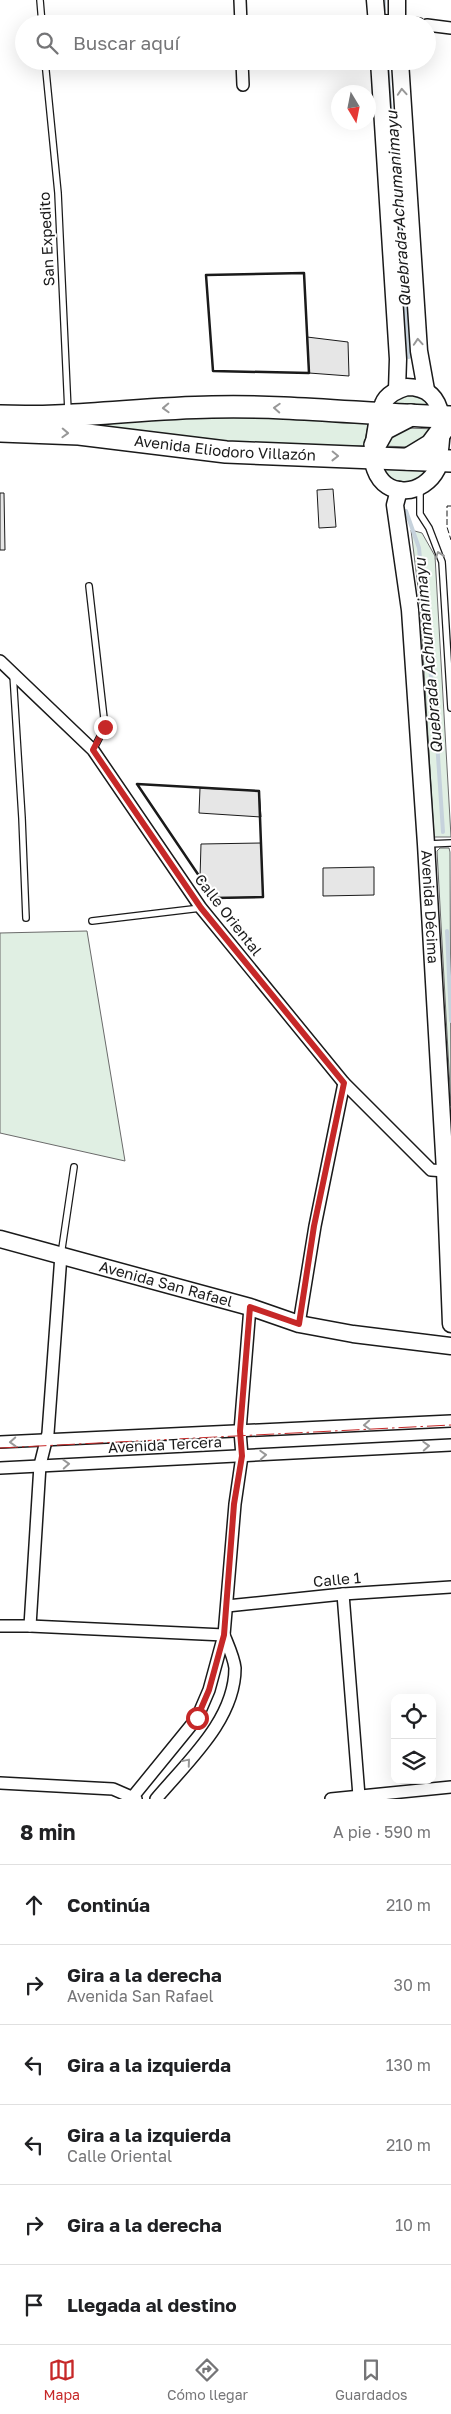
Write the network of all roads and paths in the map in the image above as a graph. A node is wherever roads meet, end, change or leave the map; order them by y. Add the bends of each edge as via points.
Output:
1 (40, 0) edge
2 (240, 0) edge
3 (375, 0) edge
4 (397, 0) edge
5 (41, 15) edge
6 (241, 15) edge
7 (376, 15) edge
8 (397, 15) edge
9 (436, 26) edge
10 (451, 28) edge
11 (46, 70) edge
12 (242, 70) edge
13 (380, 70) edge
14 (401, 70) edge
15 (243, 86) dead end
16 (397, 390) junction
17 (426, 390) junction
18 (380, 414) junction
19 (68, 415) junction
20 (411, 415) junction
21 (0, 416) edge
22 (446, 421) edge
23 (0, 431) edge
24 (374, 451) junction
25 (408, 459) junction
26 (445, 460) edge
27 (420, 487) junction
28 (399, 490) junction
29 (89, 586) dead end
30 (0, 661) edge
31 (13, 672) junction
32 (451, 708) edge
33 (93, 750) junction
34 (451, 843) edge
35 (426, 844) junction
36 (201, 908) junction
37 (26, 918) dead end
38 (92, 921) dead end
39 (344, 1083) junction
40 (74, 1167) dead end
41 (445, 1171) junction
42 (0, 1239) edge
43 (61, 1255) junction
44 (250, 1307) junction
45 (299, 1324) junction
46 (451, 1324) edge
47 (451, 1346) edge
48 (451, 1421) edge
49 (240, 1431) junction
50 (46, 1440) junction
51 (0, 1442) edge
52 (451, 1445) edge
53 (242, 1456) junction
54 (40, 1466) junction
55 (0, 1468) edge
56 (451, 1587) edge
57 (343, 1594) junction
58 (226, 1606) junction
59 (0, 1626) edge
60 (30, 1626) junction
61 (224, 1635) junction
62 (0, 1783) edge
63 (451, 1787) edge
64 (359, 1796) junction
65 (133, 1798) edge
66 (156, 1799) edge
67 (331, 1799) edge

1 - 5 lane
2 - 6 street
3 - 7 main road
4 - 8 main road
9 - 10 street
11 - 19 lane, San Expedito via 58,193
12 - 15 street
13 - 16 main road via 398,359
17 -> 14 main road via 419,352
16 - 17 main road via 407,387
16 - 18 main road via 386,400
17 - 22 main road via 439,401
18 -> 19 highway, Avenida Eliodoro Villazón via 214,406
18 - 20 highway, Avenida Eliodoro Villazón
18 - 24 main road
19 - 21 highway, Avenida Eliodoro Villazón
20 - 22 highway, Avenida Eliodoro Villazón
20 - 24 highway via 384,429
22 - 25 highway via 431,445
22 - 26 main road
23 -> 24 highway, Avenida Eliodoro Villazón via 79,434 226,452
24 - 25 highway, Avenida Eliodoro Villazón
24 - 28 main road via 378,476 385,484
25 - 26 highway, Avenida Eliodoro Villazón
26 - 27 main road
27 - 28 main road
32 -> 27 lane via 442,562 420,514
28 - 35 main road, Avenida Décima via 396,505 410,610
29 - 33 lane via 105,727
30 - 31 street, Calle Oriental
31 - 33 street, Calle Oriental
31 - 37 lane
33 - 36 street, Calle Oriental
34 - 35 lane
35 - 41 main road, Avenida Décima
36 - 38 lane
36 - 39 street, Calle Oriental
39 - 41 street, Calle Oriental via 431,1170
39 - 45 street via 314,1226
40 - 43 lane
41 - 46 main road, Avenida Décima
42 - 43 main road, Avenida San Rafael
43 - 44 main road, Avenida San Rafael
43 - 50 street
44 - 45 main road, Avenida San Rafael
44 - 49 street
45 - 47 main road, Avenida San Rafael
48 -> 49 street, Avenida Tercera
49 - 50 street, Avenida Tercera
49 - 53 street
50 -> 51 street, Avenida Tercera
50 - 54 street
53 -> 52 street, Avenida Tercera
54 -> 53 street, Avenida Tercera
53 - 58 street via 234,1504
54 - 55 street, Avenida Tercera
54 - 60 street
56 - 57 street, Calle 1
57 - 58 street, Calle 1
57 - 64 street
58 - 61 street
59 - 60 street
60 - 61 street
61 - 65 street via 209,1690 197,1718
66 -> 61 street via 208,1737 223,1713 232,1691 235,1667
62 - 65 street via 113,1789
63 - 64 street
64 - 67 street

